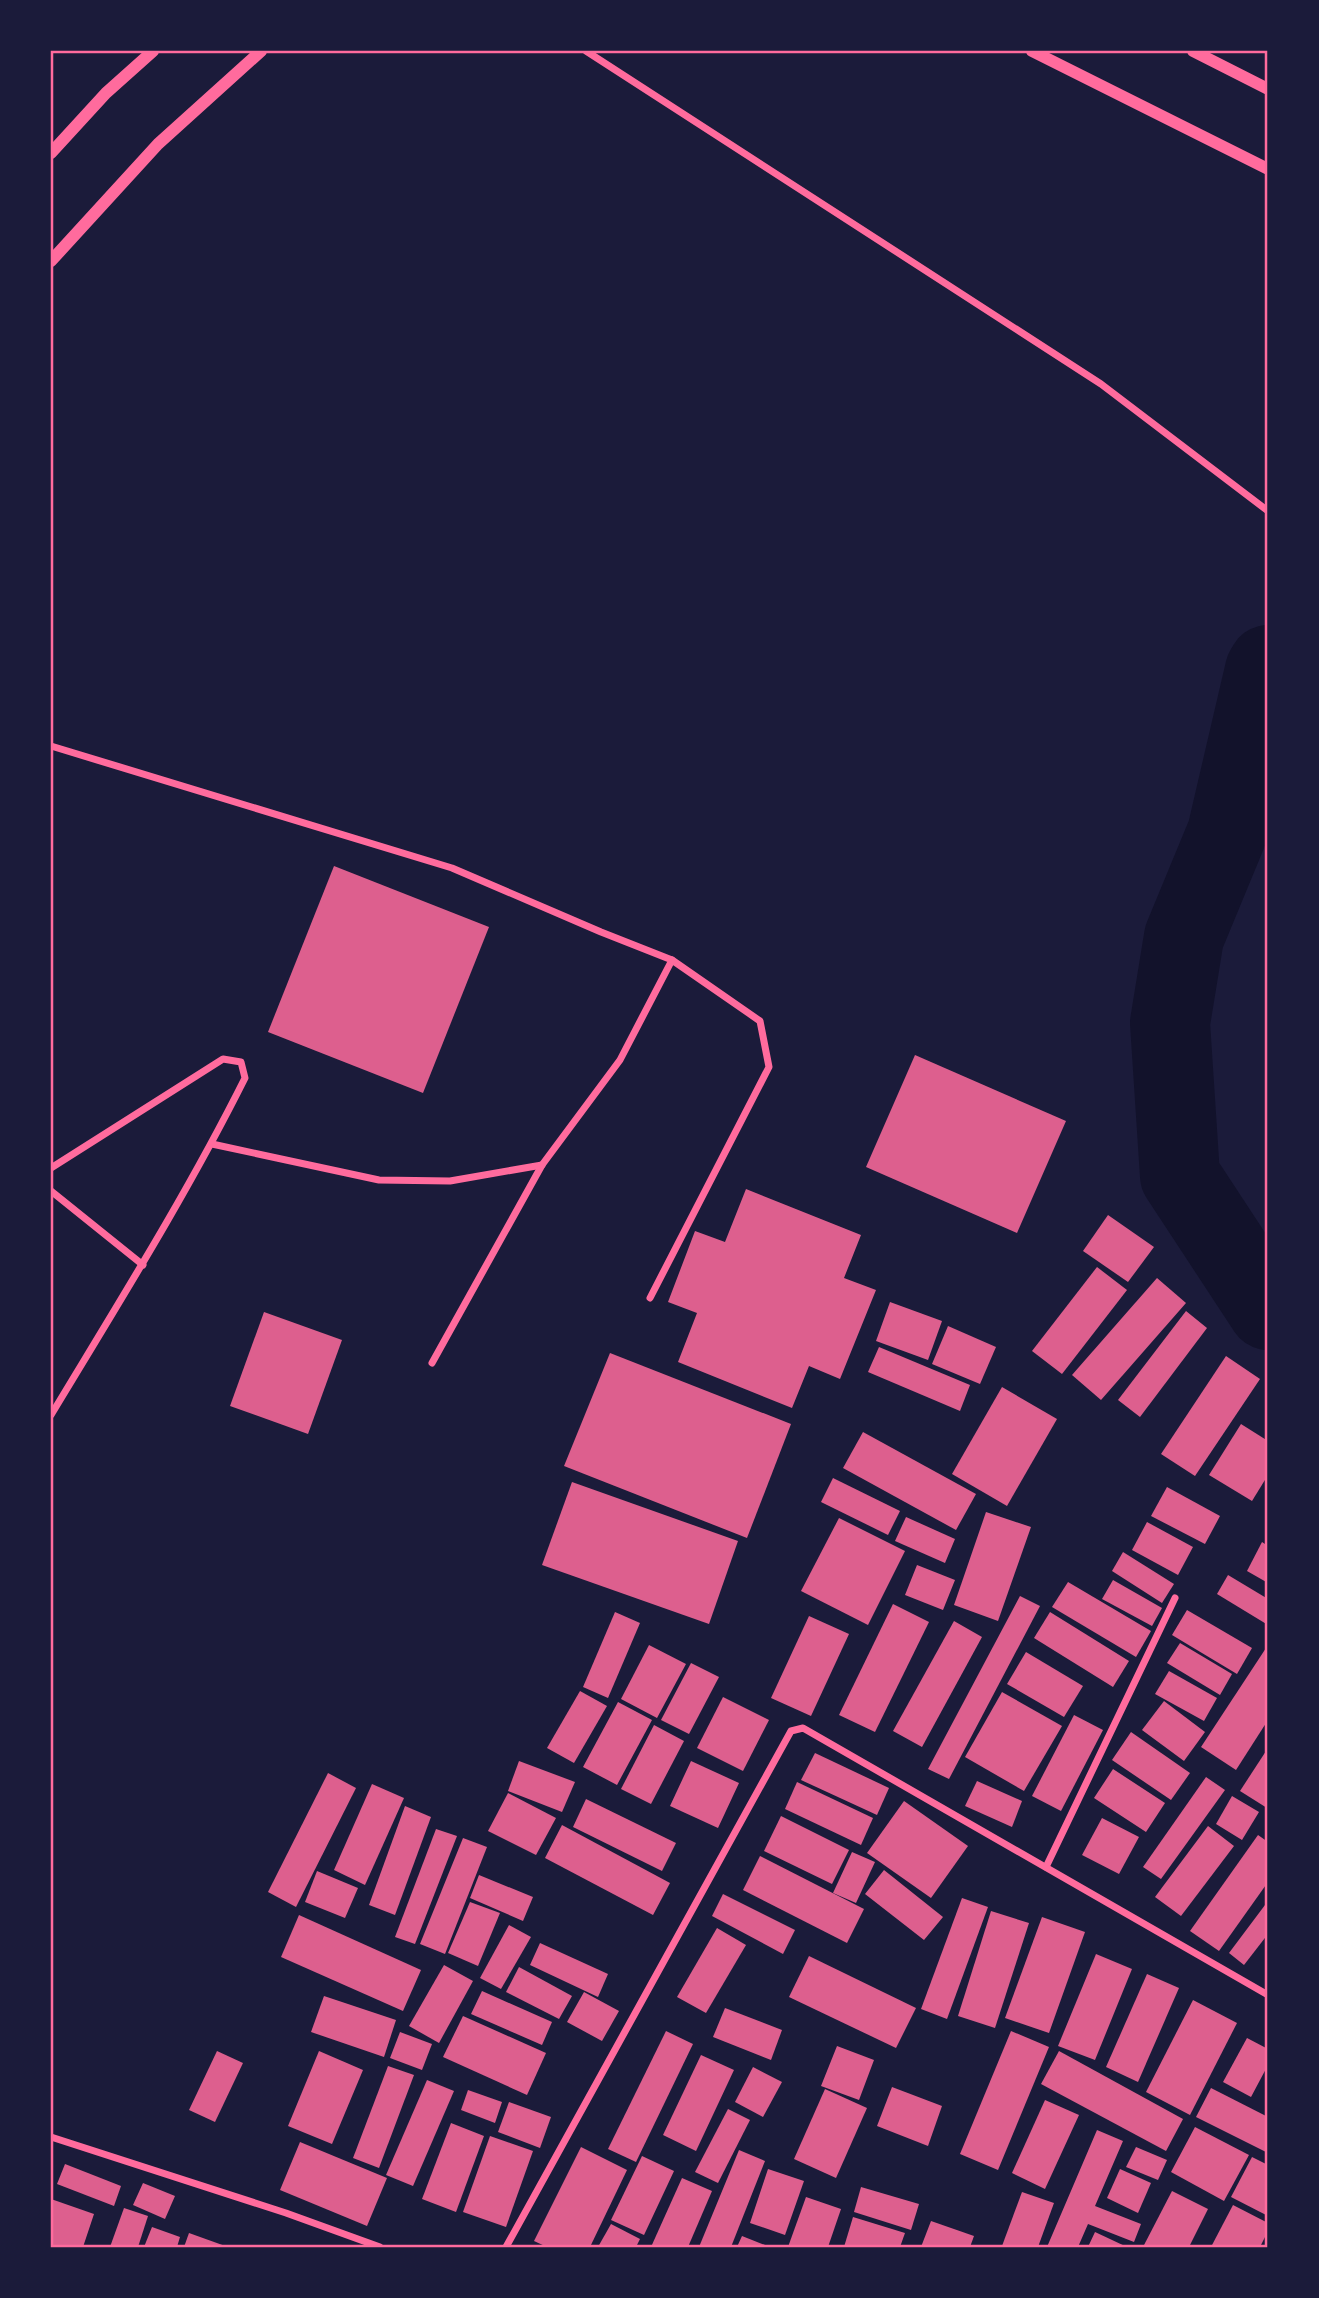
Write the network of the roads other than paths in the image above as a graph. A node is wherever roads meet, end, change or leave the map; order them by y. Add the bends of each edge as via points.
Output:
1 (153, 51) edge
2 (261, 51) edge
3 (586, 51) edge
4 (1032, 51) edge
5 (1193, 51) edge
6 (1268, 89) edge
7 (51, 153) edge
8 (1268, 169) edge
9 (51, 261) edge
10 (1268, 511) edge
11 (51, 746) edge
12 (672, 960) junction
13 (212, 1144) junction
14 (542, 1165) junction
15 (51, 1168) edge
16 (51, 1191) edge
17 (143, 1265) junction
18 (650, 1298) dead end
19 (432, 1363) dead end
20 (51, 1415) edge
21 (1175, 1598) dead end
22 (1046, 1867) junction
23 (1268, 1995) edge
24 (51, 2137) edge
25 (380, 2247) edge
26 (506, 2247) edge

1 - 7 street via 106,93
2 - 9 street via 158,144
3 - 10 street via 1101,384
4 - 8 street
5 - 6 street
11 - 12 street via 452,868
12 - 14 street via 621,1060
12 - 18 street via 760,1021 769,1067
13 - 14 street via 379,1180 450,1181
13 - 15 street via 245,1078 241,1062 223,1059
13 - 17 street
14 - 19 street
16 - 17 street
17 - 20 street
21 - 22 street
22 - 23 street
22 - 26 street via 803,1728 791,1731
24 - 25 street

